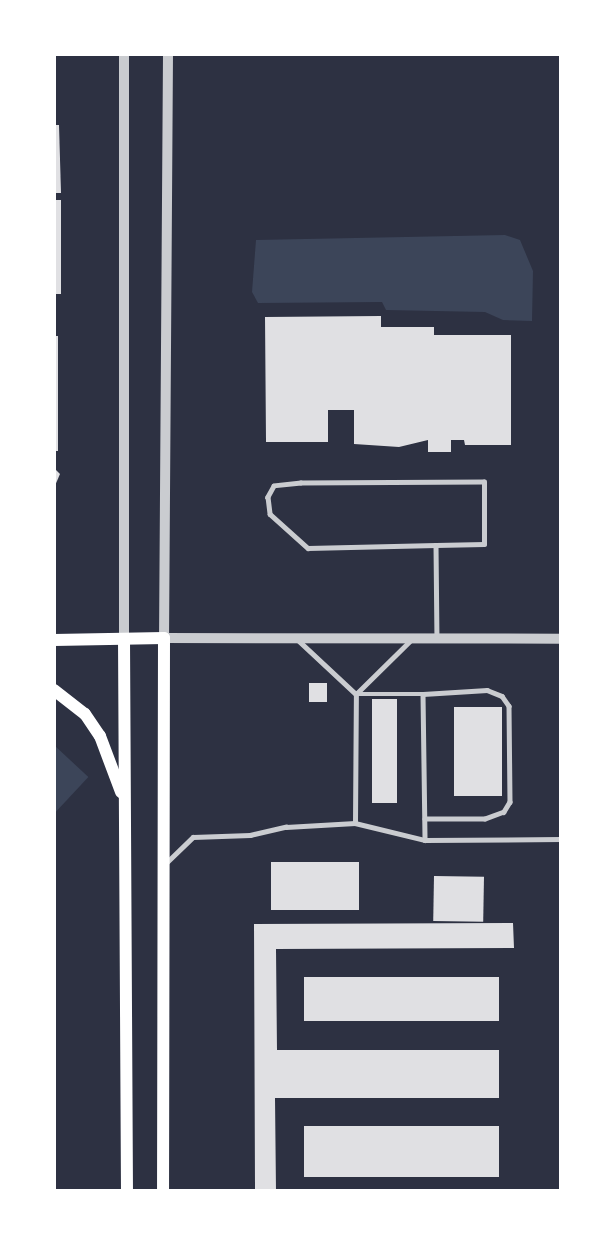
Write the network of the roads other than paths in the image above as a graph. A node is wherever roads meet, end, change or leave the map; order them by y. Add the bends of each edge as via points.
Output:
1 (124, 54) edge
2 (168, 54) edge
3 (436, 545) junction
4 (163, 638) junction
5 (438, 638) junction
6 (124, 639) junction
7 (298, 639) junction
8 (413, 639) junction
9 (561, 639) edge
10 (54, 640) edge
11 (54, 690) edge
12 (356, 694) junction
13 (423, 694) junction
14 (425, 819) junction
15 (355, 823) junction
16 (125, 831) junction
17 (561, 839) edge
18 (425, 840) junction
19 (163, 866) junction
20 (127, 1191) edge
21 (163, 1191) edge

1 - 6 street
2 - 4 street
3 - 3 lane via 308,548 270,514 268,497 274,486 300,483 484,482 484,544
3 - 5 lane
4 - 6 main road
4 - 7 street
4 - 19 main road
5 - 8 street
5 - 9 street
6 - 10 main road
6 - 16 main road
7 - 8 street
7 - 12 lane
8 - 12 lane
11 - 16 main road via 85,714 100,736 121,789
12 - 13 lane
12 - 15 lane
13 - 14 lane
13 - 14 lane via 487,690 502,696 509,706 510,803 504,812 485,819
14 - 18 lane
15 - 18 lane
15 - 19 lane via 192,837
16 - 20 main road
17 - 18 lane
19 - 21 main road

